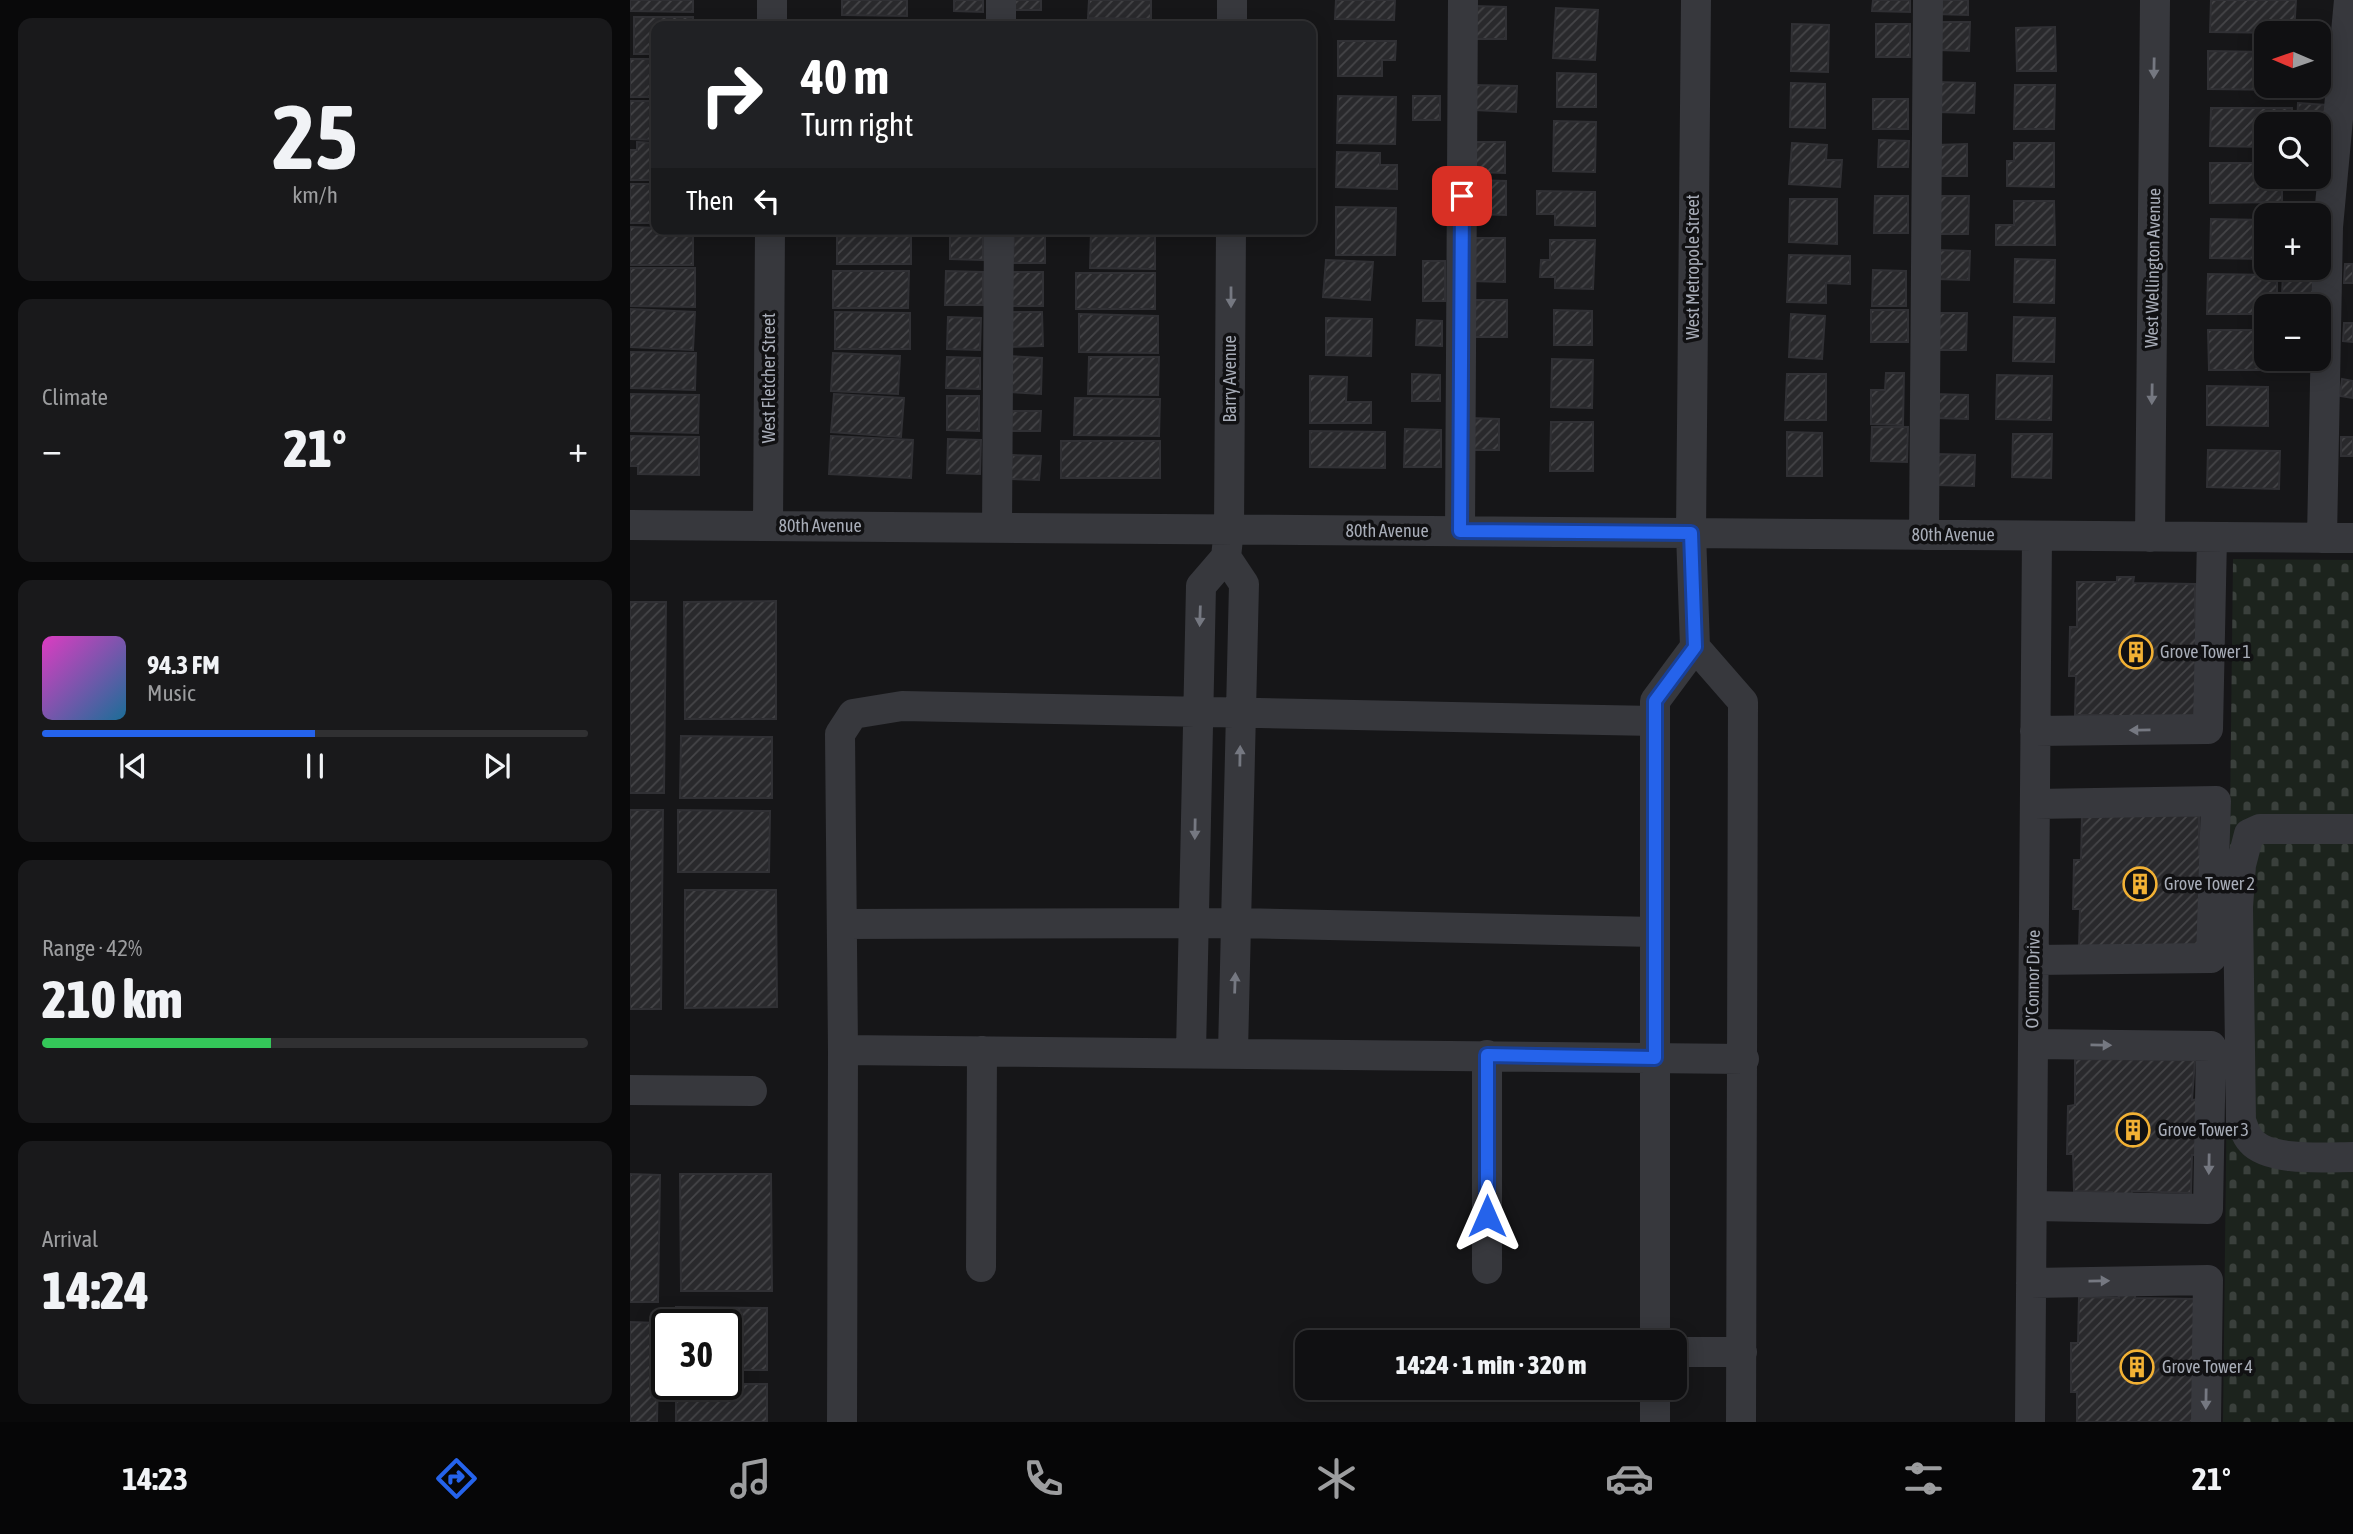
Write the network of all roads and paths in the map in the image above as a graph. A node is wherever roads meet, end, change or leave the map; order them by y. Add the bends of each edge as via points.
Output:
1 (772, 0) edge
2 (1001, 0) edge
3 (1232, 0) edge
4 (1463, 0) edge
5 (1696, 0) edge
6 (1928, 0) edge
7 (2155, 0) edge
8 (2349, 0) edge
9 (772, 21) edge
10 (1001, 21) edge
11 (1232, 21) edge
12 (770, 235) edge
13 (999, 235) edge
14 (1231, 235) edge
15 (630, 525) edge
16 (768, 526) junction
17 (997, 528) junction
18 (1460, 531) junction
19 (1691, 533) junction
20 (1924, 535) junction
21 (2037, 536) junction
22 (2150, 537) junction
23 (2212, 537) junction
24 (2322, 538) junction
25 (2353, 538) edge
26 (1228, 543) junction
27 (1695, 647) junction
28 (1196, 712) junction
29 (1241, 715) junction
30 (1655, 721) junction
31 (2035, 731) junction
32 (2035, 804) junction
33 (2353, 830) edge
34 (1194, 923) junction
35 (1237, 923) junction
36 (842, 924) junction
37 (1655, 932) junction
38 (2034, 960) junction
39 (2033, 1044) junction
40 (843, 1050) junction
41 (982, 1051) junction
42 (1191, 1052) junction
43 (1233, 1052) junction
44 (1487, 1055) junction
45 (1655, 1058) junction
46 (1744, 1059) junction
47 (630, 1090) edge
48 (752, 1091) dead end
49 (2353, 1157) edge
50 (2032, 1206) junction
51 (981, 1267) dead end
52 (1487, 1269) dead end
53 (2031, 1283) junction
54 (1655, 1330) edge
55 (1687, 1352) edge
56 (1742, 1352) junction
57 (1655, 1400) edge
58 (842, 1422) edge
59 (1655, 1422) edge
60 (1741, 1422) edge
61 (2030, 1422) edge
62 (2206, 1422) edge

1 - 9 street
2 - 10 street
3 - 11 street
4 - 18 street
5 - 19 street, West Metropole Street
6 - 20 street
7 -> 22 street, West Wellington Avenue
8 - 24 street via 2328,226
12 - 16 street, West Fletcher Street
13 - 17 street
14 -> 26 street, Barry Avenue
15 - 16 street, 80th Avenue
16 - 17 street, 80th Avenue
17 - 26 street, 80th Avenue
18 - 19 street, 80th Avenue
18 - 26 street, 80th Avenue
19 - 20 street, 80th Avenue
19 - 27 street, West Metropole Street
20 - 21 street, 80th Avenue
21 - 22 street, 80th Avenue
21 - 31 street, O'Connor Drive
22 - 23 street, 80th Avenue
23 - 24 street, 80th Avenue
23 -> 31 street via 2208,729
24 - 25 street, 80th Avenue
26 -> 28 street via 1201,586
26 - 29 street via 1244,584
27 - 30 street via 1655,701
27 - 46 street via 1744,702
28 - 29 street
28 -> 34 street
28 - 36 street via 902,706 853,714 840,734
29 - 30 street
35 -> 29 street
30 - 37 street
31 - 32 street, O'Connor Drive
32 - 38 street, O'Connor Drive
32 - 38 street via 2216,801 2211,958
33 - 49 street via 2260,829 2249,834 2238,907 2241,1121 2250,1141 2267,1152
34 - 35 street
34 - 36 street
34 - 42 street
35 - 37 street
43 -> 35 street
36 - 40 street
37 - 45 street
38 - 39 street, O'Connor Drive
39 - 50 street, O'Connor Drive
39 -> 50 street via 2211,1046 2208,1209
40 - 41 street
40 - 58 street
41 - 42 street
41 - 51 street
42 - 43 street
43 - 44 street
44 - 45 street
44 - 52 street
45 - 46 street
45 - 54 street
46 - 56 street
47 - 48 street
50 - 53 street, O'Connor Drive
53 - 61 street, O'Connor Drive
53 -> 62 street via 2208,1280
55 - 56 street
56 - 60 street
57 - 59 street

